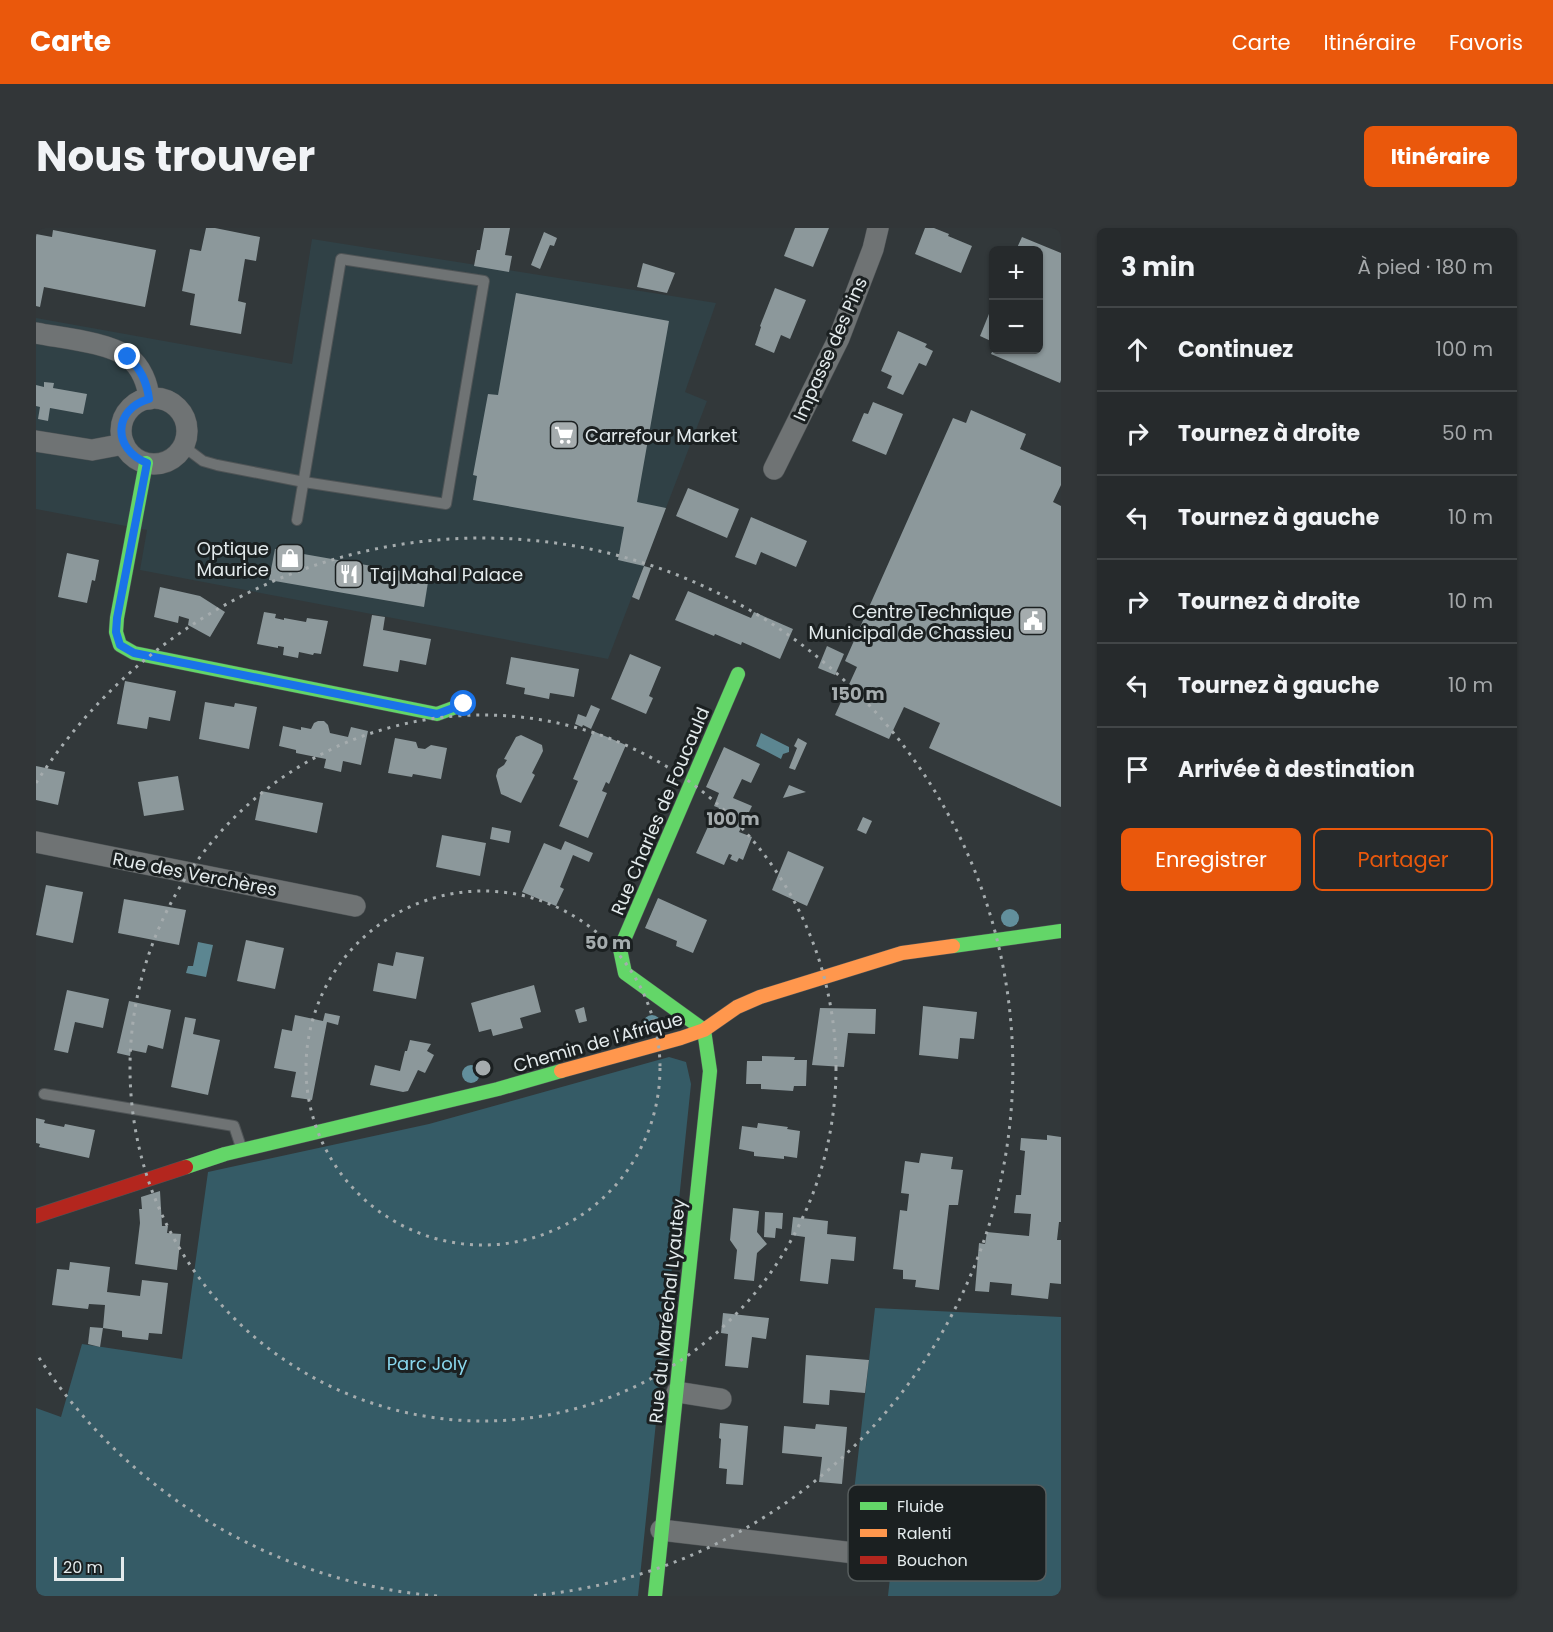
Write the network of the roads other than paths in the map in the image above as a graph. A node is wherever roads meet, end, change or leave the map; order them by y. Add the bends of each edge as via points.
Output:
1 (878, 228) edge
2 (36, 333) edge
3 (149, 399) junction
4 (36, 441) edge
5 (124, 444) junction
6 (183, 446) junction
7 (147, 463) junction
8 (774, 469) dead end
9 (304, 482) junction
10 (297, 520) dead end
11 (738, 674) dead end
12 (464, 704) dead end
13 (36, 842) edge
14 (355, 906) dead end
15 (1061, 931) edge
16 (704, 1030) junction
17 (44, 1094) dead end
18 (243, 1150) junction
19 (36, 1216) edge
20 (677, 1392) junction
21 (721, 1399) dead end
22 (661, 1530) junction
23 (848, 1552) edge
24 (655, 1596) edge

1 - 8 street, Impasse des Pins via 839,339
2 - 3 street via 110,348 128,357 141,374
3 - 5 street via 140,401 127,413 121,430
3 - 6 street via 169,402 183,416
4 - 5 street via 92,450
5 - 7 street via 138,460
6 - 7 street via 168,461
6 - 9 lane via 203,461
7 - 12 street via 117,618 120,645 134,653 437,714
9 - 9 lane via 341,259 484,280 446,504
9 - 10 lane
11 - 16 street, Rue Charles de Foucauld via 620,949 626,973
13 - 14 street, Rue des Verchères
15 - 16 street, Chemin de l'Afrique via 902,952 760,997
16 - 18 street, Chemin de l'Afrique via 498,1089
16 - 20 street, Rue du Maréchal Lyautey via 710,1071
17 - 18 lane via 234,1126
18 - 19 street, Chemin de l'Afrique
20 - 21 street
20 - 22 street, Rue du Maréchal Lyautey
22 - 23 street
22 - 24 street, Rue du Maréchal Lyautey

